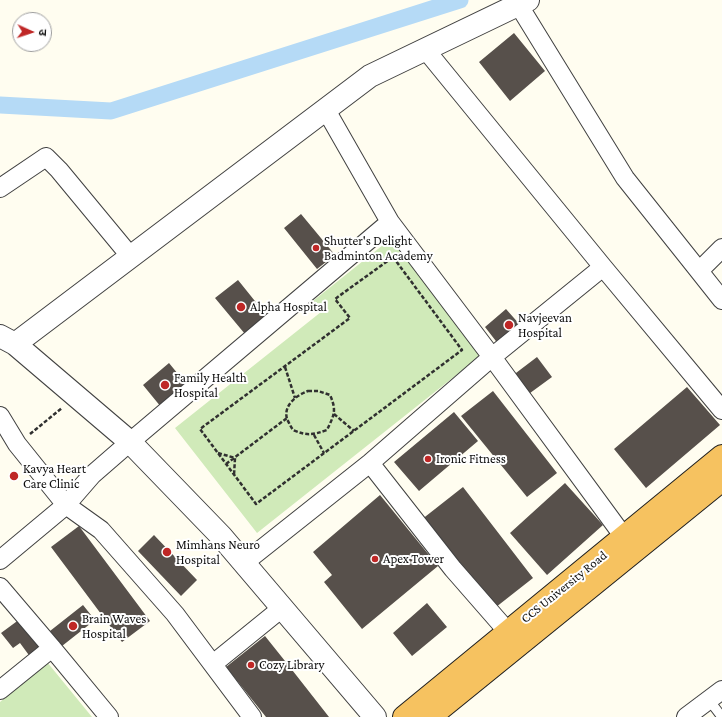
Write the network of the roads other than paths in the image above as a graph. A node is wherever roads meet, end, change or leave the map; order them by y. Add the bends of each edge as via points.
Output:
1 (523, 2) edge
2 (425, 49) junction
3 (326, 110) junction
4 (0, 188) edge
5 (390, 222) junction
6 (722, 248) edge
7 (131, 257) junction
8 (603, 267) junction
9 (699, 271) junction
10 (722, 300) edge
11 (8, 340) edge
12 (492, 357) junction
13 (722, 410) edge
14 (0, 416) edge
15 (130, 442) junction
16 (722, 456) edge
17 (370, 463) junction
18 (722, 480) edge
19 (66, 504) junction
20 (624, 537) junction
21 (0, 560) edge
22 (244, 563) junction
23 (0, 587) edge
24 (282, 608) junction
25 (508, 632) junction
26 (52, 648) junction
27 (213, 664) junction
28 (0, 690) edge
29 (715, 695) edge
30 (109, 717) edge
31 (252, 717) edge
32 (375, 717) edge
33 (404, 717) edge
34 (430, 717) edge
35 (686, 717) edge
36 (722, 717) edge

1 - 2 street
1 - 9 street via 625,178
2 - 3 street via 370,76
2 - 8 street
3 - 5 street
3 - 7 street
4 - 7 street via 46,157
5 - 12 street
5 - 15 street
6 - 9 street
7 - 11 street
8 - 12 street
8 - 13 street
9 - 10 street
11 - 15 street
12 - 17 street
12 - 20 street
14 - 19 street via 17,444
15 - 19 street via 92,475
15 - 22 street via 222,536
16 - 20 highway, CCS University Road
17 - 22 street
17 - 25 street via 453,569
18 - 34 highway, CCS University Road
19 - 21 street
19 - 27 street via 101,530 175,614
20 - 25 highway, CCS University Road
22 - 24 street
23 - 26 street
24 - 27 street
24 - 32 street
25 - 33 highway, CCS University Road
26 - 28 street
26 - 30 street
27 - 31 street
29 - 35 street
29 - 36 lane

